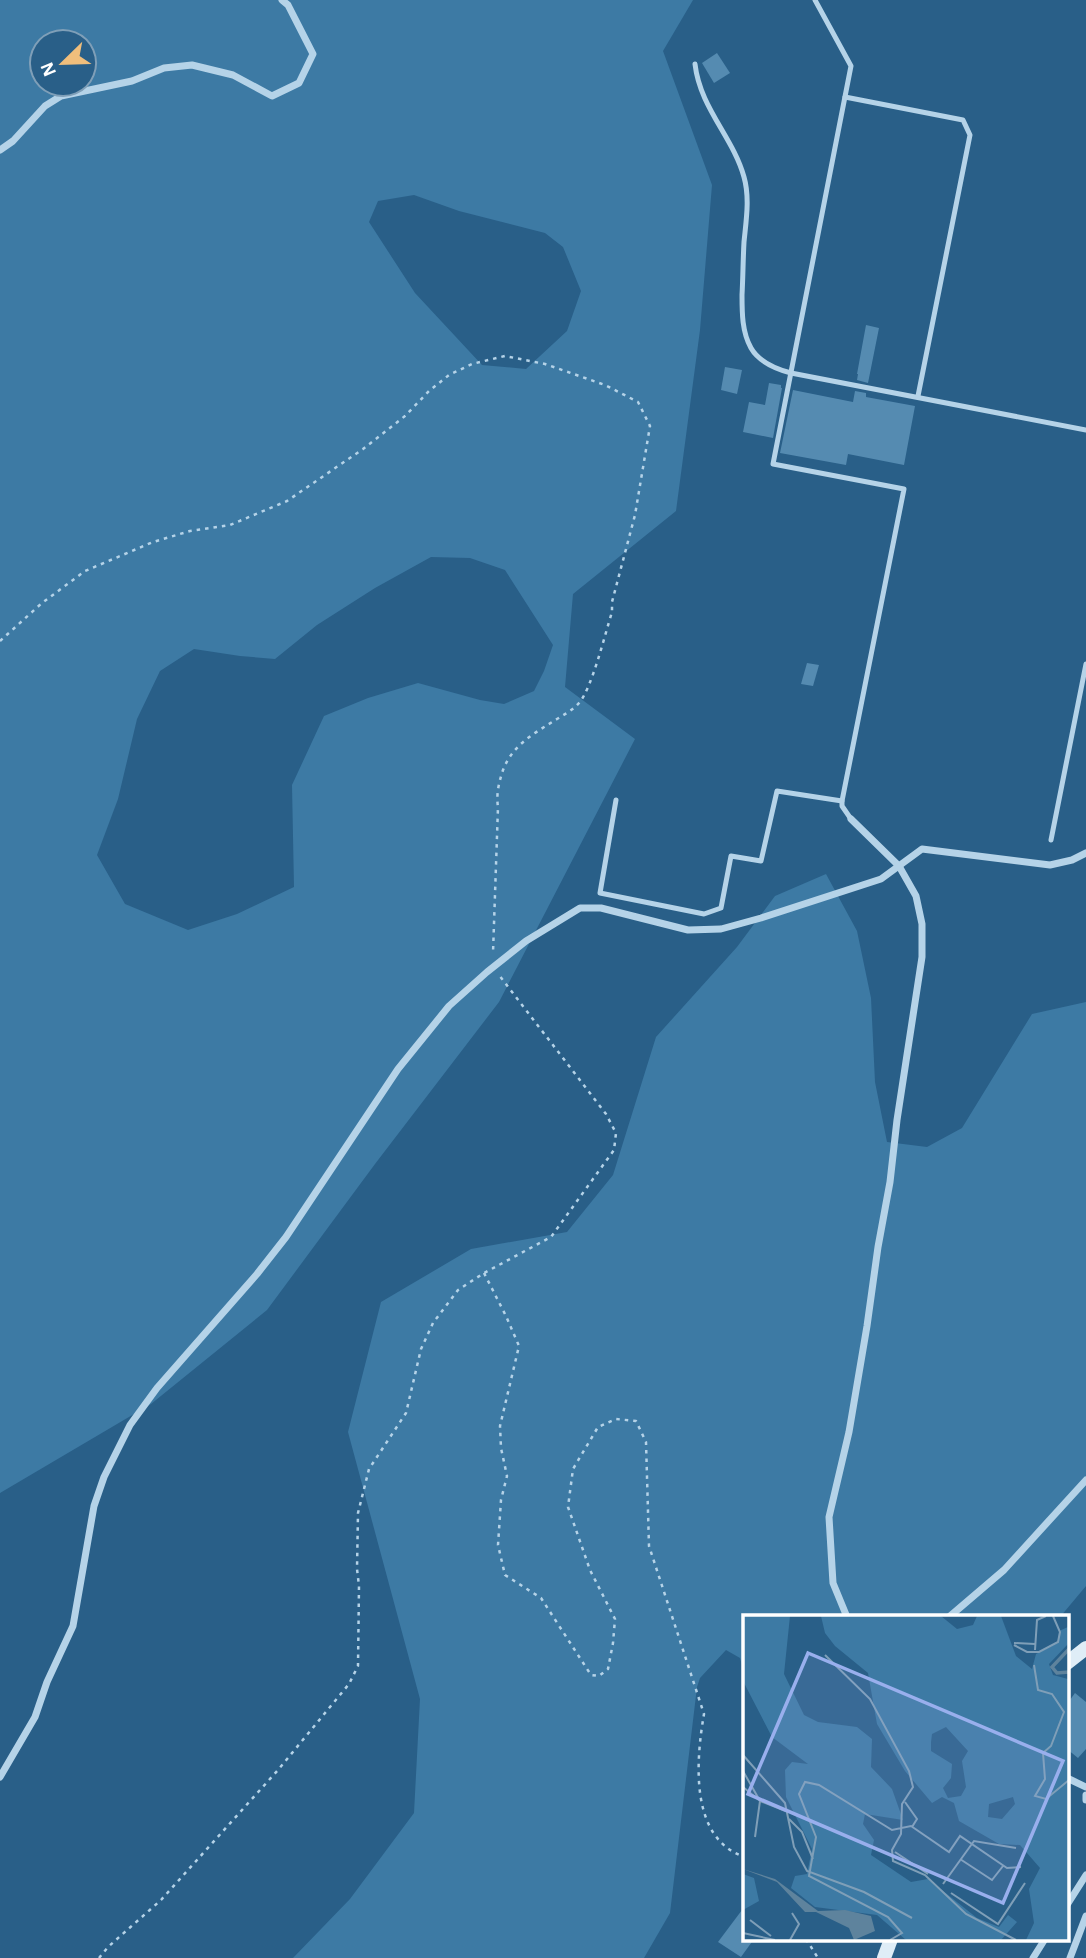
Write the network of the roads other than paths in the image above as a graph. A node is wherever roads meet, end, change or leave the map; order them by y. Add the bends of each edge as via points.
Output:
1 (282, 0) edge
2 (816, 0) edge
3 (695, 64) dead end
4 (845, 97) junction
5 (0, 150) edge
6 (791, 373) junction
7 (918, 396) junction
8 (1086, 430) edge
9 (1086, 664) edge
10 (616, 800) dead end
11 (842, 801) junction
12 (851, 819) joint
13 (1051, 840) dead end
14 (1086, 853) edge
15 (899, 866) junction
16 (1086, 1480) edge
17 (846, 1615) edge
18 (951, 1615) edge
19 (1086, 1648) edge
20 (1068, 1662) edge
21 (0, 1777) edge
22 (1068, 1778) edge
23 (1086, 1787) edge
24 (1086, 1795) edge
25 (1086, 1800) edge
26 (1086, 1875) edge
27 (1068, 1903) edge
28 (1086, 1916) edge
29 (891, 1940) edge
30 (1044, 1940) edge
31 (884, 1958) edge
32 (1033, 1958) edge
33 (1070, 1958) edge

1 - 5 street via 313,54 299,83 272,96 233,75 192,65 164,68 132,81 61,96
2 - 4 lane via 851,66
3 - 6 lane via 699,88 744,176 744,331 752,350 773,368
4 - 6 lane
4 - 7 lane via 963,120 970,135
6 - 7 lane
6 - 11 lane via 773,464 904,489
7 - 8 lane
9 - 13 lane
10 - 11 lane via 600,893 704,914 721,908 731,856 761,861 777,791
11 - 12 lane
12 - 15 street
14 - 15 street via 1050,865 922,849
15 - 17 street via 916,896 922,957 867,1326 829,1517 833,1583
15 - 21 street via 881,879 721,929 688,930 601,908 580,908 526,941 449,1006 398,1069 286,1237 130,1425 94,1506 73,1626 35,1717
16 - 18 street via 1004,1570
19 - 20 main road
22 - 23 street
24 - 25 street
26 - 27 street
28 - 33 street
29 - 31 main road
30 - 32 street

